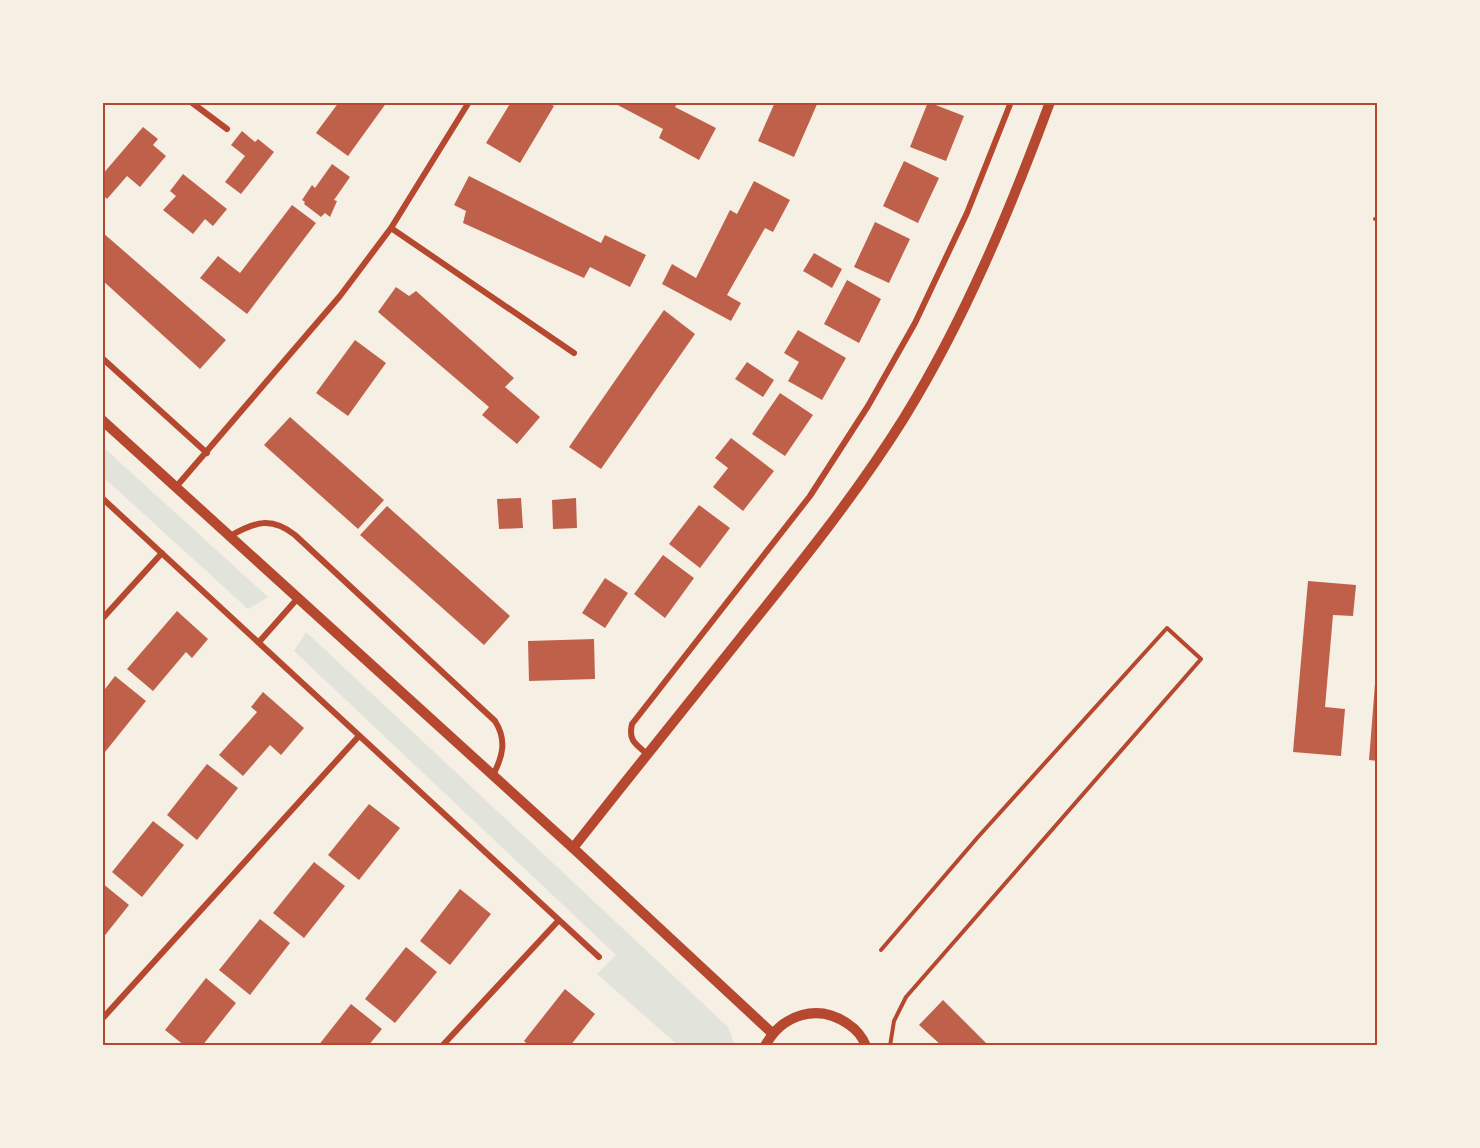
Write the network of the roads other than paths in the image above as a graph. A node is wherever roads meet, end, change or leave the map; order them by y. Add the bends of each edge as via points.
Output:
1 (191, 102) edge
2 (469, 102) edge
3 (1011, 102) edge
4 (1050, 102) edge
5 (227, 129) dead end
6 (391, 228) junction
7 (574, 353) dead end
8 (102, 358) edge
9 (102, 420) edge
10 (207, 453) junction
11 (176, 487) junction
12 (102, 498) edge
13 (230, 536) junction
14 (162, 553) junction
15 (298, 598) junction
16 (102, 619) edge
17 (259, 642) junction
18 (359, 736) junction
19 (647, 754) junction
20 (492, 776) junction
21 (573, 848) junction
22 (559, 920) junction
23 (599, 957) dead end
24 (102, 1019) edge
25 (772, 1033) junction
26 (442, 1046) edge
27 (765, 1046) edge
28 (866, 1046) edge

1 - 5 street
2 - 6 street
3 - 19 street via 967,213 915,323 868,406 810,496 632,724 633,742
4 - 19 street via 977,278 904,417 831,525
6 - 7 street
6 - 10 street via 340,296
8 - 10 street
9 - 11 street
10 - 11 street
11 - 13 street
12 - 14 street
13 - 15 street
13 - 20 street via 259,522 277,524 295,535 495,721 504,741
14 - 16 street
14 - 17 street
15 - 17 street
15 - 20 street
17 - 18 street
18 - 22 street
18 - 24 street
19 - 21 street
20 - 21 street
21 - 25 street
22 - 23 street
22 - 26 street
25 - 27 street
25 - 28 street via 798,1016 827,1014 853,1027

